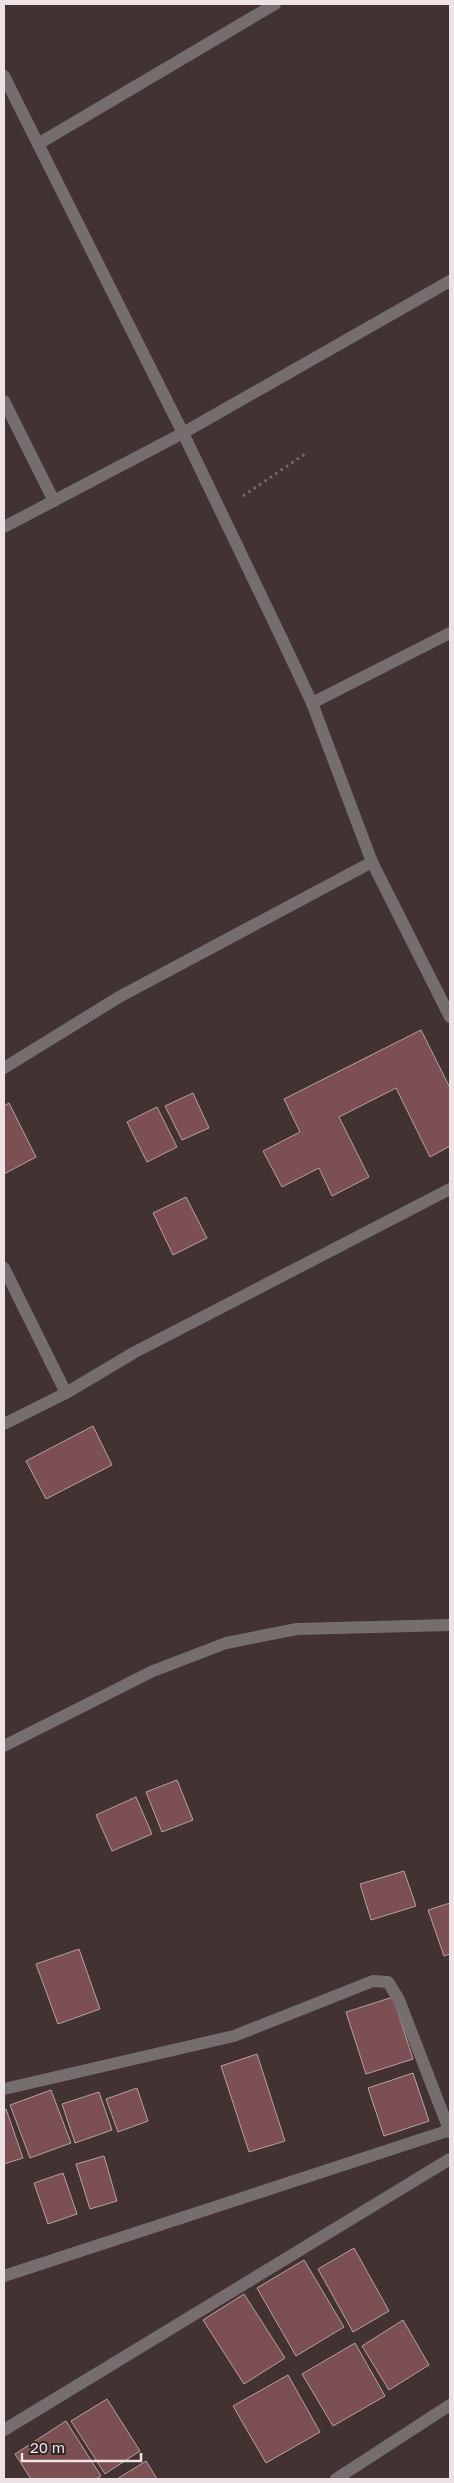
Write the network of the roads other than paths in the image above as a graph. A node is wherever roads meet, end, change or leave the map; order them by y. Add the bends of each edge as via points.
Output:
1 (275, 4) edge
2 (4, 76) edge
3 (38, 144) junction
4 (450, 281) edge
5 (4, 401) edge
6 (183, 433) junction
7 (54, 501) junction
8 (4, 527) edge
9 (450, 632) edge
10 (312, 703) junction
11 (372, 862) junction
12 (450, 1017) edge
13 (4, 1068) edge
14 (450, 1189) edge
15 (4, 1268) edge
16 (66, 1393) junction
17 (4, 1424) edge
18 (450, 1625) edge
19 (4, 1746) edge
20 (4, 2089) edge
21 (450, 2131) edge
22 (450, 2158) edge
23 (4, 2276) edge
24 (450, 2405) edge
25 (4, 2430) edge
26 (336, 2479) edge

1 - 3 street
2 - 3 street
3 - 6 street
4 - 6 street
5 - 7 street
6 - 7 street
6 - 10 street
7 - 8 street
9 - 10 street
10 - 11 street
11 - 12 street
11 - 13 street via 119,997
14 - 16 street via 135,1352
15 - 16 street
16 - 17 street
18 - 19 street via 297,1629 226,1643 153,1671
20 - 21 street via 234,2036 373,1981 388,1982 399,2000
21 - 23 street
22 - 25 street
24 - 26 street

